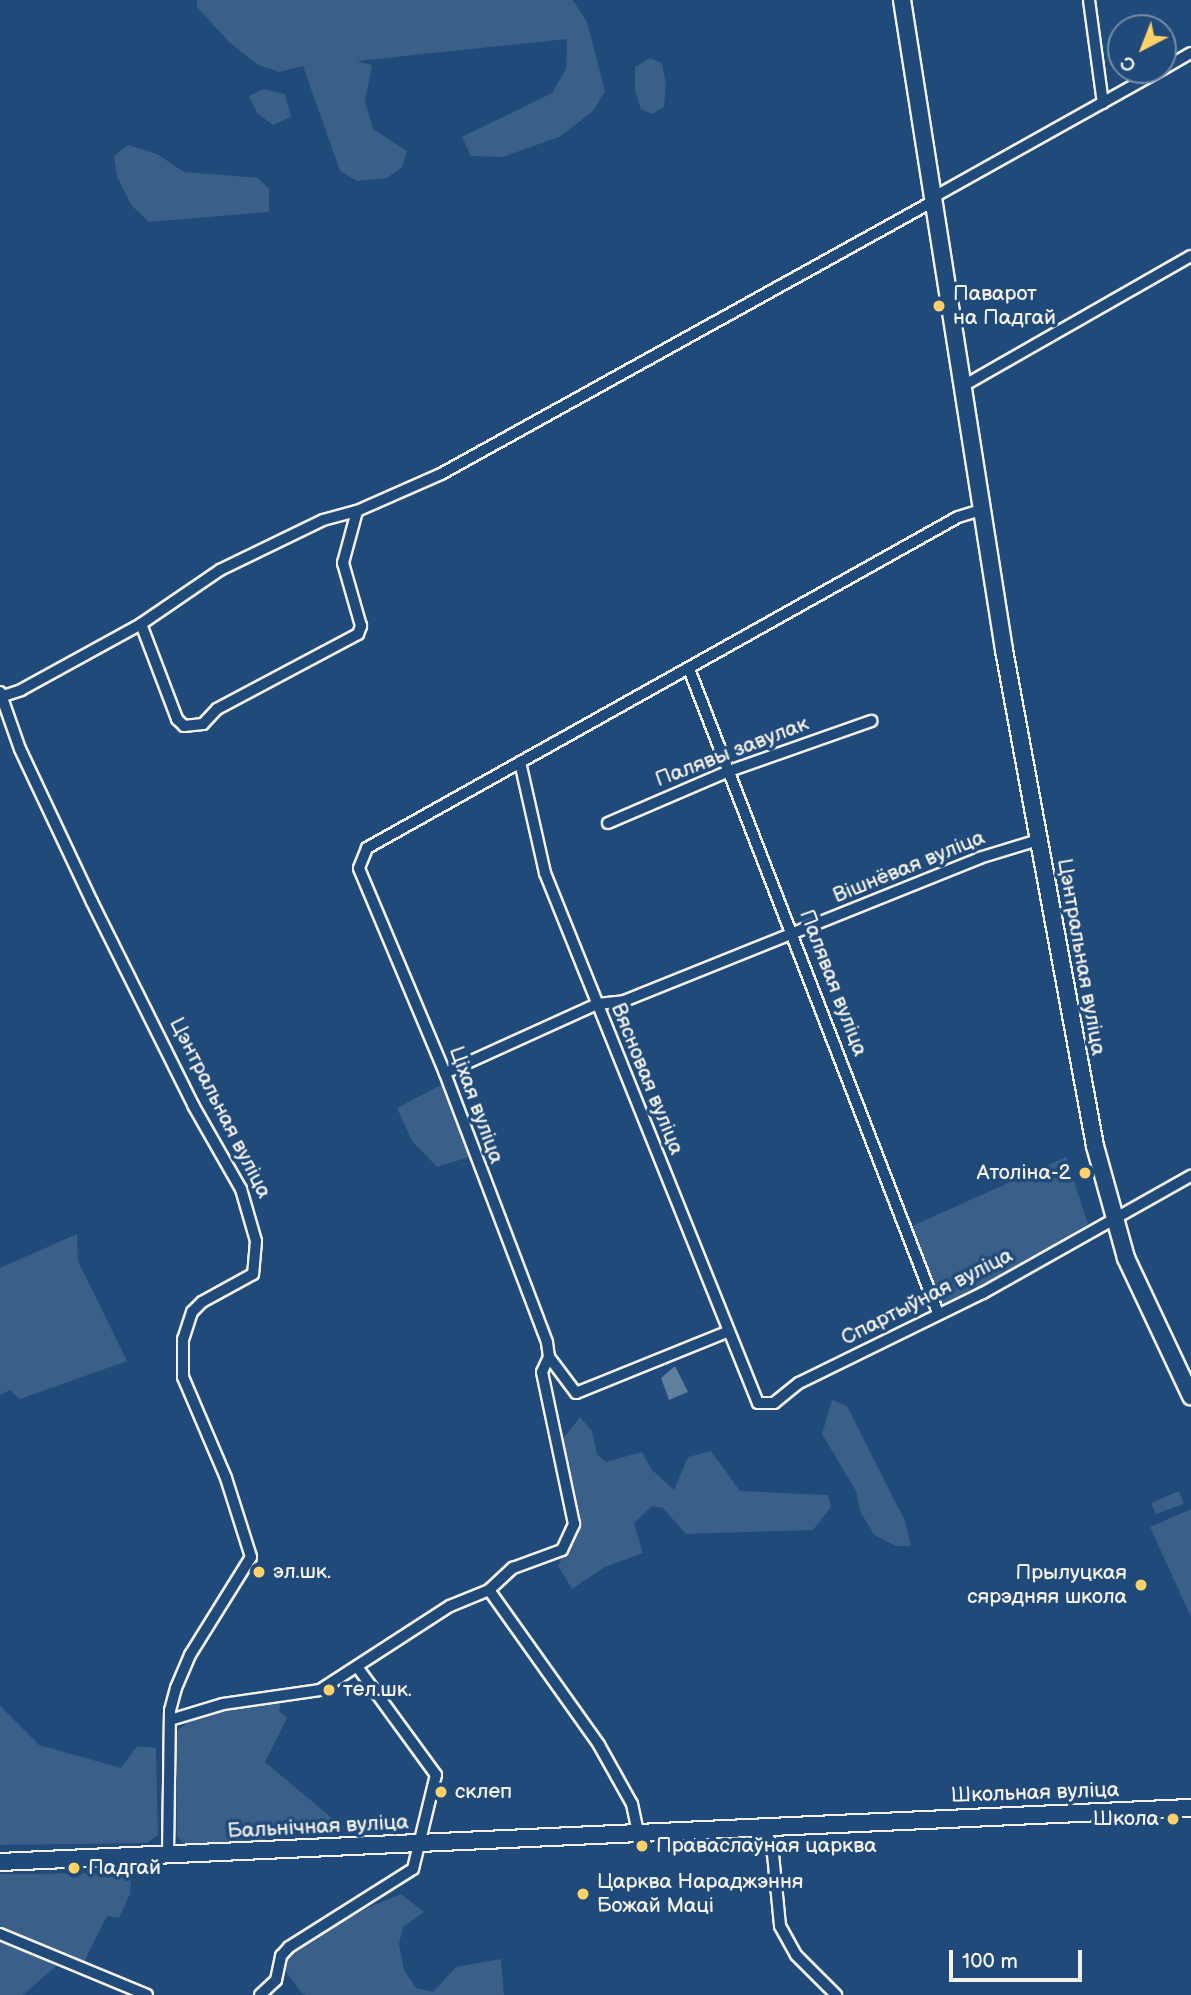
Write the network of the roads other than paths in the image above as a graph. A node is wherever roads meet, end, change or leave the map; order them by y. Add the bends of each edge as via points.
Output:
1 (902, 0) edge
2 (1089, 0) edge
3 (1137, 84) edge
4 (1103, 103) junction
5 (932, 200) junction
6 (1191, 257) edge
7 (962, 386) junction
8 (981, 510) junction
9 (357, 511) junction
10 (141, 624) junction
11 (689, 669) junction
12 (1, 695) edge
13 (871, 721) dead end
14 (520, 762) junction
15 (729, 771) junction
16 (608, 823) dead end
17 (1038, 840) junction
18 (794, 936) junction
19 (597, 1004) junction
20 (445, 1073) junction
21 (1191, 1176) edge
22 (1113, 1220) junction
23 (938, 1313) junction
24 (727, 1332) junction
25 (549, 1357) junction
26 (1191, 1396) edge
27 (758, 1403) joint
28 (489, 1590) junction
29 (358, 1668) junction
30 (170, 1715) junction
31 (1191, 1808) edge
32 (786, 1824) joint
33 (765, 1825) junction
34 (638, 1832) junction
35 (417, 1843) junction
36 (168, 1855) junction
37 (0, 1862) edge
38 (0, 1934) edge
39 (147, 1995) edge
40 (260, 1995) edge
41 (836, 1995) edge

1 - 5 street, Цэнтральная вуліца
2 - 4 street
3 - 4 street, Цэнтральная вуліца
4 - 5 street, Цэнтральная вуліца
5 - 7 street, Цэнтральная вуліца
5 - 9 street, Цэнтральная вуліца via 563,409 441,474
6 - 7 street
7 - 8 street, Цэнтральная вуліца
8 - 11 street via 958,517
8 - 17 street, Цэнтральная вуліца
9 - 10 street, Цэнтральная вуліца via 323,520 220,570
9 - 10 street via 344,555 361,626 350,642 271,678 218,709 203,724 184,726 177,719
10 - 12 street, Цэнтральная вуліца via 21,690
11 - 14 street
11 - 15 street, Палявая вуліца
12 - 30 street, Цэнтральная вуліца via 35,784 193,1105 242,1189 255,1231 253,1274 192,1312 182,1352 183,1377 226,1478 251,1557 190,1655
13 - 15 street, Палявы завулак
14 - 19 street, Вясновая вуліца via 545,873
14 - 20 street, Ціхая вуліца via 367,848 359,868
15 - 16 street, Палявы завулак
15 - 18 street, Палявая вуліца
17 - 18 street, Вішнёвая вуліца via 979,858
17 - 22 street, Цэнтральная вуліца
18 - 19 street, Вішнёвая вуліца via 624,1001
18 - 23 street, Палявая вуліца
19 - 20 street, Вішнёвая вуліца
19 - 24 street, Вясновая вуліца
20 - 25 street, Ціхая вуліца
21 - 22 street, Спартыўная вуліца
22 - 23 street, Спартыўная вуліца
22 - 26 street, Цэнтральная вуліца
23 - 27 street, Спартыўная вуліца via 799,1383 774,1403
24 - 25 street via 576,1393
24 - 27 street, Вясновая вуліца
25 - 28 street via 542,1372 574,1524 571,1538 562,1550 513,1568
28 - 29 street via 450,1606
28 - 34 street via 599,1745 632,1804
29 - 30 street via 320,1690
29 - 35 street via 436,1775
30 - 36 street
31 - 32 street, Школьная вуліца
32 - 33 street, Бальнічная вуліца
33 - 34 street, Бальнічная вуліца
33 - 41 street via 773,1854 780,1926 796,1955
34 - 35 street, Бальнічная вуліца
35 - 36 street, Бальнічная вуліца
35 - 40 street via 413,1869 289,1947 281,1956 276,1980
36 - 37 street, Бальнічная вуліца
38 - 39 street

